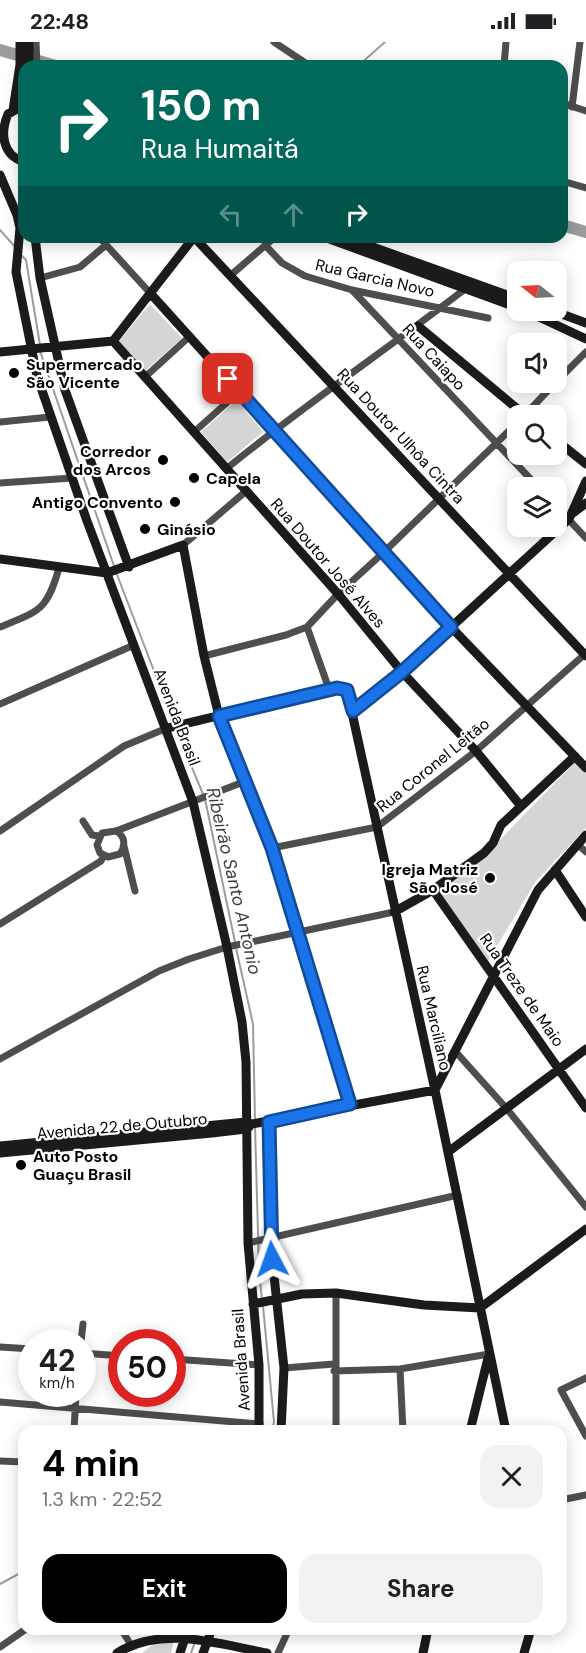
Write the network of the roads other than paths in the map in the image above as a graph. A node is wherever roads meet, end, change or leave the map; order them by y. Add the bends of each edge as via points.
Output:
1 (36, 42) edge
2 (274, 42) edge
3 (506, 42) edge
4 (580, 42) edge
5 (36, 60) edge
6 (301, 60) edge
7 (504, 60) edge
8 (18, 90) edge
9 (568, 105) edge
10 (572, 107) junction
11 (18, 108) edge
12 (13, 110) junction
13 (586, 111) edge
14 (1, 138) edge
15 (18, 159) edge
16 (0, 175) edge
17 (568, 183) edge
18 (586, 188) edge
19 (18, 224) edge
20 (20, 243) edge
21 (36, 243) edge
22 (189, 243) edge
23 (200, 243) edge
24 (268, 243) edge
25 (340, 243) edge
26 (362, 243) edge
27 (106, 244) joint
28 (265, 245) junction
29 (231, 275) junction
30 (40, 278) junction
31 (465, 289) junction
32 (352, 290) junction
33 (151, 294) junction
34 (507, 295) edge
35 (507, 304) edge
36 (442, 307) junction
37 (567, 316) edge
38 (489, 318) dead end
39 (548, 321) edge
40 (586, 323) edge
41 (418, 326) junction
42 (189, 337) junction
43 (586, 339) edge
44 (399, 340) junction
45 (113, 341) junction
46 (51, 347) junction
47 (33, 349) junction
48 (0, 352) edge
49 (586, 352) edge
50 (567, 371) edge
51 (145, 377) junction
52 (334, 387) junction
53 (240, 391) junction
54 (546, 393) edge
55 (509, 405) edge
56 (534, 405) edge
57 (50, 417) junction
58 (0, 422) edge
59 (275, 429) junction
60 (194, 432) junction
61 (507, 432) edge
62 (496, 442) junction
63 (567, 449) edge
64 (586, 464) edge
65 (226, 469) junction
66 (529, 477) edge
67 (72, 478) junction
68 (586, 480) edge
69 (0, 483) edge
70 (245, 492) junction
71 (438, 497) junction
72 (586, 503) edge
73 (567, 513) edge
74 (571, 516) junction
75 (586, 538) edge
76 (183, 545) junction
77 (384, 552) junction
78 (0, 560) edge
79 (59, 568) junction
80 (118, 570) junction
81 (510, 574) junction
82 (338, 594) junction
83 (0, 627) edge
84 (307, 627) junction
85 (451, 627) junction
86 (134, 645) junction
87 (586, 654) edge
88 (204, 656) junction
89 (402, 672) junction
90 (329, 689) junction
91 (0, 704) edge
92 (526, 706) junction
93 (353, 711) junction
94 (219, 716) junction
95 (170, 728) junction
96 (476, 751) junction
97 (574, 756) junction
98 (586, 768) edge
99 (246, 781) junction
100 (196, 801) junction
101 (520, 805) junction
102 (83, 821) dead end
103 (377, 827) junction
104 (0, 831) edge
105 (116, 831) junction
106 (586, 835) edge
107 (99, 836) junction
108 (577, 844) junction
109 (124, 846) junction
110 (272, 848) junction
111 (586, 852) edge
112 (104, 855) junction
113 (555, 870) junction
114 (433, 890) junction
115 (135, 891) dead end
116 (394, 912) junction
117 (586, 917) edge
118 (0, 924) edge
119 (297, 932) junction
120 (230, 946) junction
121 (493, 975) junction
122 (586, 1049) edge
123 (454, 1051) junction
124 (0, 1059) edge
125 (558, 1069) junction
126 (435, 1090) junction
127 (350, 1104) junction
128 (586, 1108) edge
129 (507, 1109) junction
130 (254, 1124) junction
131 (0, 1146) edge
132 (448, 1152) junction
133 (0, 1153) edge
134 (458, 1195) junction
135 (586, 1207) edge
136 (586, 1229) edge
137 (266, 1239) junction
138 (250, 1242) junction
139 (336, 1293) junction
140 (273, 1300) junction
141 (256, 1303) junction
142 (480, 1308) junction
143 (83, 1323) dead end
144 (82, 1329) edge
145 (0, 1347) edge
146 (18, 1348) edge
147 (489, 1354) junction
148 (186, 1360) edge
149 (259, 1365) junction
150 (284, 1368) junction
151 (334, 1368) junction
152 (400, 1369) junction
153 (586, 1378) edge
154 (0, 1402) edge
155 (18, 1403) edge
156 (75, 1407) joint
157 (74, 1425) edge
158 (241, 1425) edge
159 (259, 1425) edge
160 (281, 1425) edge
161 (336, 1425) edge
162 (402, 1425) edge
163 (471, 1425) edge
164 (505, 1425) edge
165 (586, 1436) edge
166 (0, 1461) edge
167 (18, 1462) edge
168 (586, 1495) edge
169 (567, 1499) edge
170 (18, 1635) edge
171 (124, 1635) edge
172 (208, 1635) edge
173 (286, 1635) edge
174 (427, 1635) edge
175 (529, 1635) edge
176 (186, 1636) edge
177 (204, 1642) junction
178 (130, 1645) junction
179 (0, 1647) edge
180 (426, 1652) edge
181 (117, 1653) edge
182 (180, 1653) edge
183 (203, 1653) edge
184 (267, 1653) edge
185 (278, 1653) edge
186 (524, 1653) edge

1 - 5 street
2 - 6 street
3 - 7 street
4 - 10 street
8 - 12 street
9 - 10 street
10 - 13 street
11 - 12 street
12 - 14 street via 4,120
14 - 15 street via 10,155
16 - 19 street, Avenida Brasil
17 - 18 street
20 - 47 street, Avenida Brasil via 16,260
21 - 30 street, Avenida Brasil
22 - 33 street
23 - 29 street, Rua Doutor Ulhôa Cintra
24 - 28 street
25 - 31 street
26 - 34 street
27 - 30 street via 80,267
27 - 33 street
28 - 29 street
28 - 32 street, Rua Garcia Novo via 292,270
29 - 52 street, Rua Doutor Ulhôa Cintra
30 - 46 street, Avenida Brasil
31 - 35 street
31 - 36 street
32 - 36 street, Rua Garcia Novo
32 - 44 street, Rua Caiapo
33 - 42 street
33 - 45 street
36 - 38 street, Rua Garcia Novo
36 - 41 street
37 - 40 street
39 - 43 street
41 - 44 street
41 - 55 street
42 - 51 street
42 - 53 street
44 - 52 street
44 - 62 street, Rua Caiapo
45 - 46 street
45 - 51 street, Rua Doutor José Alves
46 - 47 street
46 - 80 street, Avenida Brasil
47 - 48 street
47 - 57 street, Avenida Brasil
49 - 50 street
51 - 60 street, Rua Doutor José Alves
52 - 59 street
52 - 71 street, Rua Doutor Ulhôa Cintra
53 - 59 street
53 - 60 street
54 - 56 street
57 - 58 street
57 - 67 street, Avenida Brasil
59 - 65 street
59 - 77 street
60 - 65 street, Rua Doutor José Alves
61 - 62 street
62 - 66 street, Rua Caiapo
62 - 71 street
63 - 64 street
65 - 70 street, Rua Doutor José Alves
67 - 69 street
67 - 80 street, Avenida Brasil
68 - 74 street
70 - 76 street
70 - 82 street, Rua Doutor José Alves
71 - 77 street
71 - 81 street, Rua Doutor Ulhôa Cintra
72 - 74 street
73 - 74 street
74 - 75 street
74 - 81 street
76 - 80 street
76 - 88 street
77 - 82 street
77 - 85 street
78 - 79 street
79 - 80 street
79 - 83 street via 47,603
80 - 86 street, Avenida Brasil
81 - 85 street
81 - 87 street, Rua Doutor Ulhôa Cintra
82 - 84 street
82 - 89 street, Rua Doutor José Alves
84 - 88 street
84 - 90 street
85 - 89 street
85 - 92 street
86 - 91 street
86 - 95 street, Avenida Brasil
87 - 92 street, Rua Coronel Leitão
88 - 94 street
89 - 93 street
89 - 96 street, Rua Doutor José Alves
90 - 93 street, Rua Marciliano via 347,690
90 - 94 street
92 - 96 street, Rua Coronel Leitão
92 - 97 street
93 - 103 street, Rua Marciliano
94 - 95 street
94 - 99 street
95 - 100 street, Avenida Brasil
95 - 104 street via 124,746
96 - 101 street, Rua Doutor José Alves
96 - 103 street, Rua Coronel Leitão
97 - 98 street
97 - 101 street
99 - 100 street
99 - 110 street
100 - 105 street
100 - 120 street, Avenida Brasil
101 - 114 street via 501,825 484,853
102 - 107 street via 92,835
103 - 110 street, Rua Coronel Leitão
103 - 116 street, Rua Marciliano
105 - 107 street
105 - 109 street via 123,837
106 - 108 street
107 - 112 street via 97,845
108 - 111 street
108 - 113 street
109 - 112 street via 116,856
109 - 115 street
110 - 119 street
112 - 118 street via 101,861
113 - 117 street
113 - 121 street via 538,890
114 - 116 street
114 - 121 street, Rua Treze de Maio
116 - 119 street
116 - 126 street, Rua Marciliano
119 - 120 street
119 - 127 street
120 - 124 street via 159,971
120 - 130 street, Avenida Brasil
121 - 123 street
121 - 125 street, Rua Treze de Maio
122 - 125 street
123 - 126 street
123 - 129 street
125 - 128 street, Rua Treze de Maio
125 - 129 street
126 - 127 street
126 - 132 street, Rua Marciliano
127 - 130 street
129 - 132 street
129 - 135 street
130 - 131 street, Avenida 22 de Outubro
130 - 133 street, Avenida 22 de Outubro
130 - 137 street, Avenida Brasil
130 - 138 street, Avenida Brasil
132 - 134 street, Rua Marciliano
134 - 137 street
134 - 142 street, Rua Marciliano
136 - 142 street
137 - 138 street
137 - 140 street, Avenida Brasil
138 - 141 street, Avenida Brasil
139 - 140 street
139 - 142 street
139 - 151 street
140 - 141 street
140 - 150 street, Avenida Brasil
141 - 149 street, Avenida Brasil
142 - 147 street, Rua Marciliano
143 - 144 street
145 - 146 street
147 - 152 street
147 - 163 street
147 - 164 street, Rua Marciliano
148 - 149 street
149 - 159 street, Avenida Brasil
150 - 151 street
150 - 160 street, Avenida Brasil
151 - 152 street
151 - 161 street
152 - 162 street
153 - 165 street via 561,1390
154 - 155 street
156 - 157 street
156 - 158 street
166 - 167 street
168 - 169 street
170 - 179 street
171 - 178 street
172 - 177 street
173 - 185 street
174 - 180 street
175 - 186 street
176 - 177 street
176 - 178 street
176 - 182 street
177 - 183 street
177 - 184 street
178 - 181 street

